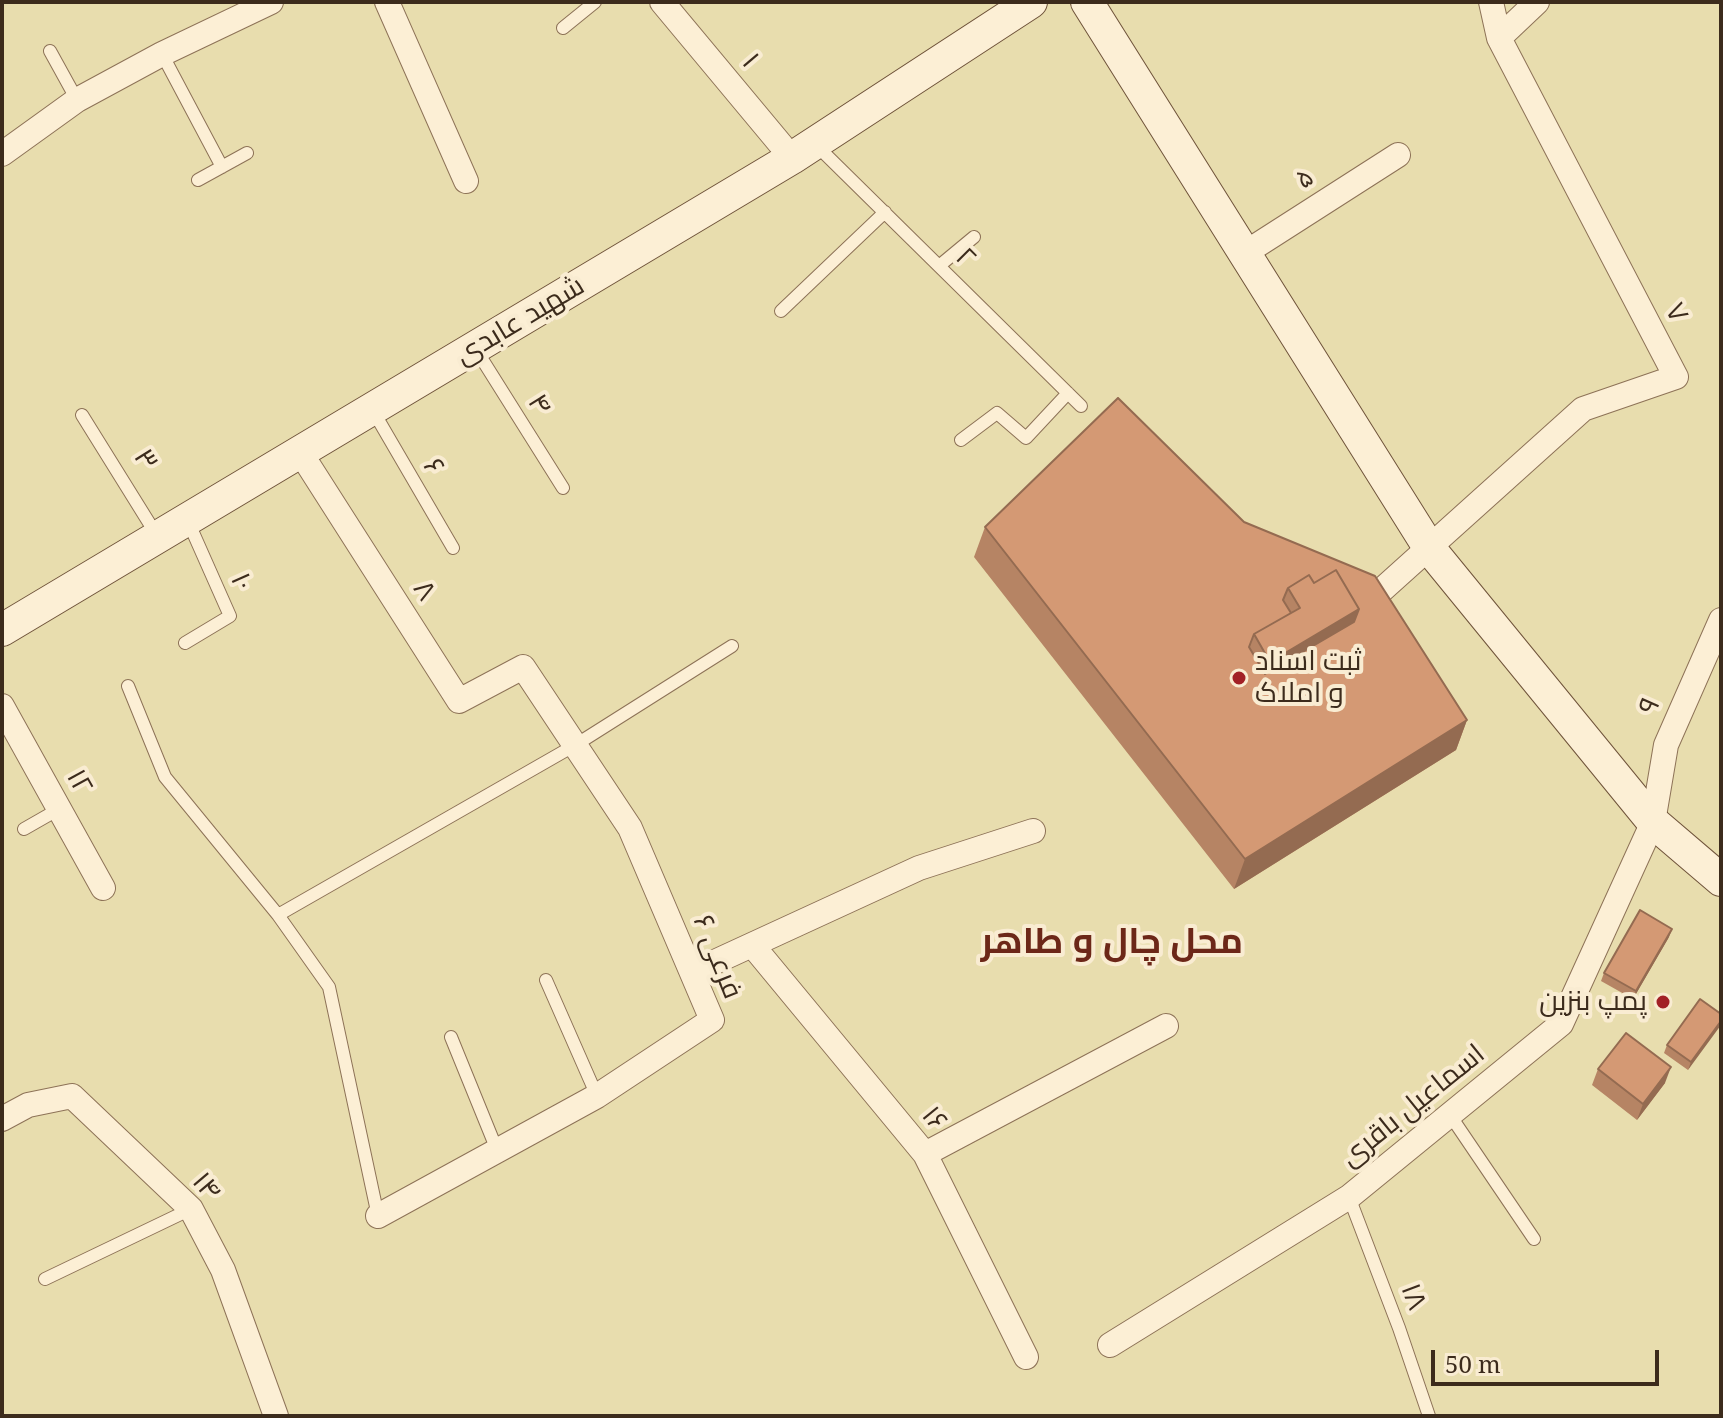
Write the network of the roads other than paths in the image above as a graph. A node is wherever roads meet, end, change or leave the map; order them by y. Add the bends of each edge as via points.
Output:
1 (271, 2) edge
2 (387, 2) edge
3 (595, 2) edge
4 (662, 2) edge
5 (1031, 2) edge
6 (1087, 2) edge
7 (1491, 2) edge
8 (1537, 2) edge
9 (563, 28) dead end
10 (1499, 38) junction
11 (50, 51) dead end
12 (162, 54) junction
13 (77, 100) junction
14 (804, 151) junction
15 (247, 153) dead end
16 (2, 154) edge
17 (1398, 155) dead end
18 (222, 167) junction
19 (198, 180) dead end
20 (466, 181) dead end
21 (885, 212) junction
22 (974, 237) dead end
23 (1245, 253) junction
24 (939, 266) junction
25 (781, 311) dead end
26 (475, 348) junction
27 (1068, 393) junction
28 (1081, 406) dead end
29 (372, 409) junction
30 (82, 415) dead end
31 (961, 440) dead end
32 (300, 452) junction
33 (563, 488) dead end
34 (187, 519) junction
35 (158, 537) junction
36 (453, 548) dead end
37 (1430, 549) junction
38 (1364, 606) edge
39 (1721, 620) edge
40 (2, 630) edge
41 (185, 643) dead end
42 (732, 646) dead end
43 (523, 667) joint
44 (128, 686) dead end
45 (2, 706) edge
46 (577, 744) junction
47 (59, 809) junction
48 (1653, 822) junction
49 (24, 829) dead end
50 (1033, 831) dead end
51 (1721, 880) edge
52 (103, 888) dead end
53 (278, 915) junction
54 (753, 946) junction
55 (693, 972) junction
56 (546, 980) dead end
57 (1166, 1026) dead end
58 (451, 1037) dead end
59 (597, 1096) junction
60 (1450, 1115) junction
61 (2, 1119) edge
62 (497, 1150) junction
63 (925, 1154) junction
64 (1349, 1197) junction
65 (191, 1209) junction
66 (378, 1216) joint
67 (1534, 1239) dead end
68 (45, 1279) dead end
69 (1110, 1345) dead end
70 (1026, 1357) dead end
71 (276, 1416) edge
72 (1429, 1416) edge

1 - 12 street
2 - 20 street
3 - 9 lane
4 - 14 street, ۱
5 - 14 main road, شهید عابدی
6 - 23 main road
7 - 10 street, ۷
8 - 10 street
10 - 37 street, ۷ via 1676,377 1583,409
11 - 13 lane
12 - 13 street
12 - 18 lane
13 - 16 street
14 - 21 lane, ۲
14 - 26 main road, شهید عابدی
15 - 18 lane
17 - 23 street, ۵
18 - 19 lane
21 - 24 lane, ۲
21 - 25 lane
22 - 24 lane
23 - 37 main road
24 - 27 lane, ۲
26 - 29 main road, شهید عابدی
26 - 33 lane, ۴
27 - 28 lane, ۲
27 - 31 lane via 1026,438 997,413
29 - 32 main road, شهید عابدی
29 - 36 lane, ۶
30 - 35 lane, ۳
32 - 34 main road, شهید عابدی
32 - 43 street, ۸ via 459,701
34 - 35 main road, شهید عابدی
34 - 41 lane, ۱۰ via 230,616
35 - 40 main road, شهید عابدی
37 - 38 street
37 - 48 main road
39 - 48 street, ۹ via 1666,745
42 - 46 lane
43 - 46 street, فرعی ۶
44 - 53 lane via 165,777
45 - 47 street, ۱۲
46 - 53 lane
46 - 55 street, فرعی ۶ via 630,828
47 - 49 lane
47 - 52 street, ۱۲
48 - 51 main road
48 - 60 street, اسماعیل باقری via 1561,1024
50 - 54 street via 919,868
53 - 66 lane via 329,987
54 - 55 street
54 - 63 street, ۱۶
55 - 59 street, فرعی ۶ via 712,1020
56 - 59 lane
57 - 63 street
58 - 62 lane
59 - 62 street, فرعی ۶
60 - 64 street, اسماعیل باقری
60 - 67 lane
61 - 65 street, ۱۴ via 28,1105 72,1096
62 - 66 street, فرعی ۶
63 - 70 street, ۱۶
64 - 69 street, اسماعیل باقری
64 - 72 lane, ۱۸
65 - 68 lane
65 - 71 street, ۱۴ via 223,1270

